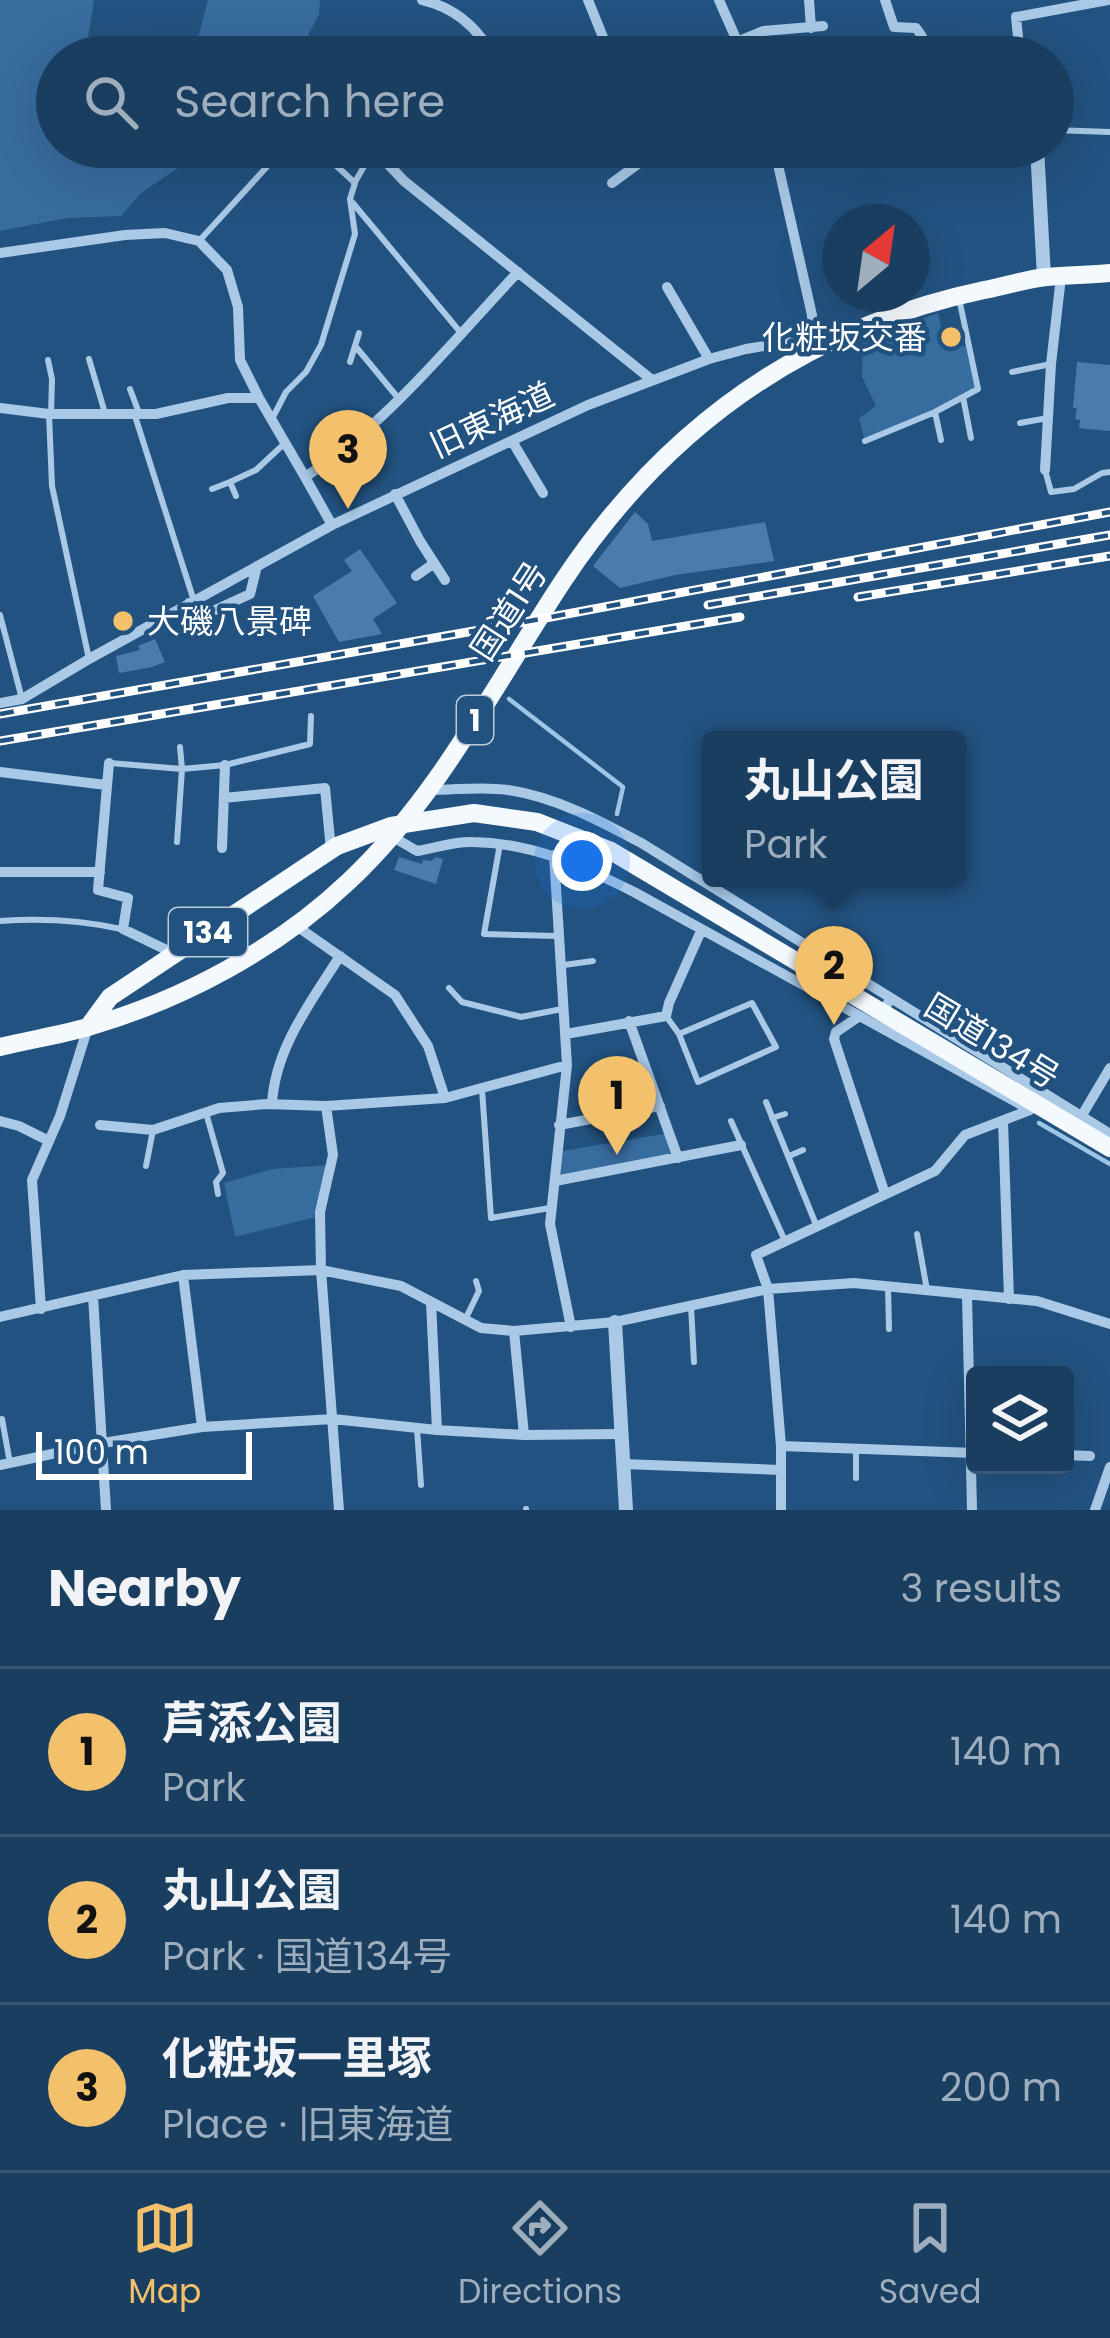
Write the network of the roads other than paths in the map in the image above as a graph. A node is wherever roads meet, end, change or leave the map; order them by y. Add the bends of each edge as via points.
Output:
1 (422, 0) edge
2 (588, 0) edge
3 (719, 0) edge
4 (809, 0) edge
5 (885, 0) edge
6 (1014, 0) edge
7 (1108, 0) edge
8 (448, 5) edge
9 (1016, 17) junction
10 (480, 36) edge
11 (603, 36) edge
12 (735, 36) edge
13 (749, 36) edge
14 (922, 36) edge
15 (1018, 36) edge
16 (1074, 131) edge
17 (1110, 132) edge
18 (266, 168) edge
19 (339, 168) edge
20 (362, 168) edge
21 (391, 168) edge
22 (632, 168) edge
23 (779, 168) edge
24 (1040, 168) edge
25 (355, 182) junction
26 (612, 183) dead end
27 (350, 199) junction
28 (199, 241) junction
29 (0, 253) edge
30 (518, 272) junction
31 (1110, 273) edge
32 (1053, 277) junction
33 (667, 287) dead end
34 (959, 296) junction
35 (359, 333) dead end
36 (460, 333) junction
37 (356, 347) junction
38 (812, 349) junction
39 (89, 359) dead end
40 (709, 359) junction
41 (48, 360) dead end
42 (350, 362) dead end
43 (1051, 364) junction
44 (1012, 372) dead end
45 (652, 380) junction
46 (130, 389) dead end
47 (963, 397) junction
48 (259, 398) junction
49 (399, 399) junction
50 (0, 408) edge
51 (935, 412) junction
52 (105, 413) junction
53 (136, 413) junction
54 (50, 414) junction
55 (1048, 418) junction
56 (272, 419) junction
57 (1020, 423) dead end
58 (971, 439) dead end
59 (941, 440) dead end
60 (512, 441) junction
61 (866, 441) dead end
62 (285, 443) junction
63 (1045, 470) joint
64 (1110, 472) edge
65 (305, 477) junction
66 (230, 482) junction
67 (212, 489) dead end
68 (543, 493) dead end
69 (395, 494) junction
70 (236, 496) dead end
71 (332, 525) junction
72 (434, 564) junction
73 (250, 569) junction
74 (416, 576) dead end
75 (445, 580) dead end
76 (191, 602) junction
77 (0, 615) edge
78 (89, 658) junction
79 (22, 699) junction
80 (0, 703) edge
81 (311, 716) dead end
82 (180, 747) dead end
83 (109, 763) joint
84 (225, 765) junction
85 (182, 769) junction
86 (0, 772) edge
87 (106, 785) junction
88 (431, 790) junction
89 (224, 798) junction
90 (393, 837) junction
91 (177, 842) dead end
92 (500, 844) junction
93 (222, 848) dead end
94 (334, 848) junction
95 (554, 855) junction
96 (0, 872) edge
97 (100, 872) junction
98 (702, 882) edge
99 (709, 887) edge
100 (0, 921) edge
101 (295, 925) junction
102 (123, 929) junction
103 (701, 931) junction
104 (557, 937) junction
105 (175, 954) junction
106 (340, 956) junction
107 (593, 961) dead end
108 (560, 965) junction
109 (448, 988) dead end
110 (887, 1005) junction
111 (564, 1009) junction
112 (491, 1010) junction
113 (666, 1016) junction
114 (858, 1017) junction
115 (488, 1021) dead end
116 (629, 1022) junction
117 (88, 1028) junction
118 (566, 1034) junction
119 (679, 1034) junction
120 (0, 1047) edge
121 (567, 1065) junction
122 (1110, 1068) edge
123 (482, 1090) junction
124 (445, 1098) junction
125 (766, 1102) dead end
126 (272, 1104) junction
127 (326, 1106) junction
128 (660, 1106) junction
129 (1036, 1108) junction
130 (206, 1112) junction
131 (785, 1114) dead end
132 (772, 1118) junction
133 (0, 1121) edge
134 (731, 1121) dead end
135 (1003, 1121) junction
136 (1078, 1122) junction
137 (100, 1125) dead end
138 (560, 1125) junction
139 (153, 1130) junction
140 (1110, 1135) edge
141 (50, 1141) junction
142 (742, 1145) junction
143 (1110, 1148) edge
144 (802, 1150) dead end
145 (789, 1156) junction
146 (678, 1158) junction
147 (146, 1166) dead end
148 (555, 1181) junction
149 (885, 1194) junction
150 (218, 1195) dead end
151 (551, 1208) junction
152 (817, 1226) junction
153 (917, 1234) dead end
154 (785, 1241) junction
155 (321, 1270) junction
156 (184, 1275) junction
157 (476, 1281) dead end
158 (888, 1287) junction
159 (768, 1289) junction
160 (927, 1291) junction
161 (93, 1296) junction
162 (968, 1296) junction
163 (1009, 1299) junction
164 (431, 1302) junction
165 (691, 1306) junction
166 (41, 1309) junction
167 (0, 1317) edge
168 (465, 1320) junction
169 (615, 1322) junction
170 (1110, 1324) edge
171 (571, 1327) junction
172 (889, 1329) dead end
173 (514, 1331) junction
174 (694, 1362) dead end
175 (970, 1366) edge
176 (333, 1419) junction
177 (2, 1420) edge
178 (202, 1427) junction
179 (417, 1428) junction
180 (437, 1430) junction
181 (621, 1434) junction
182 (524, 1435) junction
183 (103, 1443) junction
184 (781, 1446) junction
185 (856, 1448) junction
186 (966, 1452) edge
187 (1074, 1455) edge
188 (1090, 1456) dead end
189 (5, 1464) edge
190 (623, 1464) junction
191 (1110, 1467) edge
192 (781, 1470) junction
193 (973, 1474) edge
194 (856, 1478) dead end
195 (421, 1485) dead end
196 (106, 1510) edge
197 (339, 1510) edge
198 (626, 1510) edge
199 (781, 1510) edge
200 (972, 1510) edge
201 (1096, 1510) edge

1 - 8 street
2 - 11 street
3 - 12 street
4 - 13 street via 817,27
5 - 14 street via 894,27
6 - 9 street
7 - 9 street
8 - 10 street
9 - 15 street
16 - 17 lane
18 - 28 lane
19 - 25 lane
20 - 25 lane
21 - 30 street
22 - 26 street
23 - 38 street via 812,315
24 - 32 street
25 - 27 lane
27 - 36 lane
27 - 56 lane via 355,234 320,345
28 - 29 street via 125,235
28 - 48 street via 227,270 240,360
30 - 36 street
30 - 45 street
31 - 32 highway, 国道1号 / 1
32 - 34 highway, 国道1号 / 1
32 - 43 street
33 - 40 street
34 - 38 highway, 国道1号 / 1
34 - 47 lane via 978,389
35 - 37 lane
36 - 49 street
37 - 42 lane
37 - 49 lane
38 - 40 street, 旧東海道 via 788,342
38 - 88 highway, 国道1号 / 1 via 698,425 621,502
39 - 52 lane
40 - 45 street, 旧東海道
41 - 54 lane
43 - 44 lane
43 - 55 street
45 - 60 street, 旧東海道
46 - 53 lane
47 - 51 lane
47 - 58 lane
48 - 53 street
48 - 56 street
49 - 65 street
50 - 54 street
51 - 59 lane
51 - 61 lane
52 - 53 street
52 - 54 street
53 - 76 lane
54 - 78 lane via 52,486
55 - 57 lane
55 - 63 street
56 - 62 street
60 - 68 street
60 - 69 street, 旧東海道
62 - 65 street
62 - 66 lane
63 - 64 lane via 1052,492
65 - 71 street
66 - 67 lane
66 - 70 lane
69 - 71 street, 旧東海道
69 - 72 street
71 - 73 street, 旧東海道
72 - 74 street
72 - 75 street
73 - 76 street, 旧東海道
73 - 76 street via 250,594 240,600 200,617
76 - 78 street, 旧東海道
77 - 79 lane
78 - 79 street, 旧東海道
79 - 80 street
81 - 84 lane via 310,744
82 - 85 lane
83 - 85 lane
83 - 87 street
84 - 85 lane
84 - 89 street
85 - 91 lane
86 - 87 street
87 - 97 street
88 - 90 highway, 国道1号 / 1
88 - 98 street via 511,790 543,799 644,844
89 - 93 street
89 - 94 street via 325,788
90 - 92 street via 417,851
90 - 101 highway, 国道1号 / 1
92 - 95 street
92 - 104 lane via 484,934
94 - 105 highway, 国道134号 / 134
94 - 110 highway, 国道134号 / 134, bridge via 391,826 474,813 537,822 611,851
95 - 103 street
95 - 104 street
96 - 97 street
97 - 102 street via 98,890 128,898
99 - 110 street
100 - 102 lane
101 - 106 street
101 - 117 highway, 国道1号 / 1 via 170,998
102 - 105 street
103 - 113 street
103 - 114 street
104 - 108 street
105 - 117 highway, 国道134号 / 134 via 110,997
106 - 124 street via 395,995 428,1046
106 - 126 street via 280,1059
107 - 108 lane
108 - 111 street
109 - 112 lane via 462,1002
110 - 129 highway, 国道134号 / 134
110 - 136 street
111 - 112 lane via 521,1017
111 - 118 street
112 - 115 lane
113 - 116 street
113 - 119 lane
114 - 129 street
114 - 149 street via 834,1039
116 - 118 street
116 - 128 street
117 - 120 highway, 国道1号 / 1
117 - 141 street
118 - 121 street
119 - 119 lane via 698,1082 776,1047 752,1003
121 - 123 street
121 - 138 street
122 - 136 street
123 - 124 street
123 - 151 lane via 491,1218
124 - 127 street
125 - 132 lane
126 - 127 street
126 - 130 street
127 - 155 street via 333,1155 320,1212
128 - 138 street
128 - 146 street
129 - 135 street
129 - 136 highway, 国道134号 / 134
130 - 139 street
130 - 150 lane via 223,1173
131 - 132 lane
132 - 145 lane
133 - 141 street
134 - 142 lane
135 - 149 street via 964,1135 934,1171
135 - 163 street
136 - 140 street
136 - 143 highway, 国道134号 / 134
137 - 139 street
138 - 148 street
139 - 147 lane
141 - 166 street via 32,1180
142 - 146 street
142 - 154 lane
144 - 145 lane
145 - 152 lane
146 - 148 street
148 - 151 street
149 - 152 street
151 - 171 street
152 - 154 street
153 - 160 lane
154 - 159 street via 756,1255
155 - 156 street
155 - 164 street via 401,1286
155 - 176 street
156 - 161 street
156 - 178 street
157 - 168 lane
158 - 159 street
158 - 160 street
158 - 172 lane
159 - 165 street
159 - 184 street
160 - 162 street
161 - 166 street
161 - 183 street
162 - 163 street
162 - 175 street
163 - 170 street
164 - 168 street
164 - 180 street
165 - 169 street
165 - 174 lane
166 - 167 street
168 - 173 street
169 - 171 street
169 - 181 street
171 - 173 street
173 - 182 street
176 - 178 street
176 - 179 street
176 - 197 street
177 - 189 lane
178 - 183 street
179 - 180 street
179 - 195 lane
180 - 182 street
181 - 182 street
181 - 190 street
183 - 189 street
183 - 196 street
184 - 185 street
184 - 192 street
185 - 186 street
185 - 194 lane
187 - 188 street
190 - 192 street
190 - 198 street
191 - 201 street
192 - 199 street
193 - 200 street

